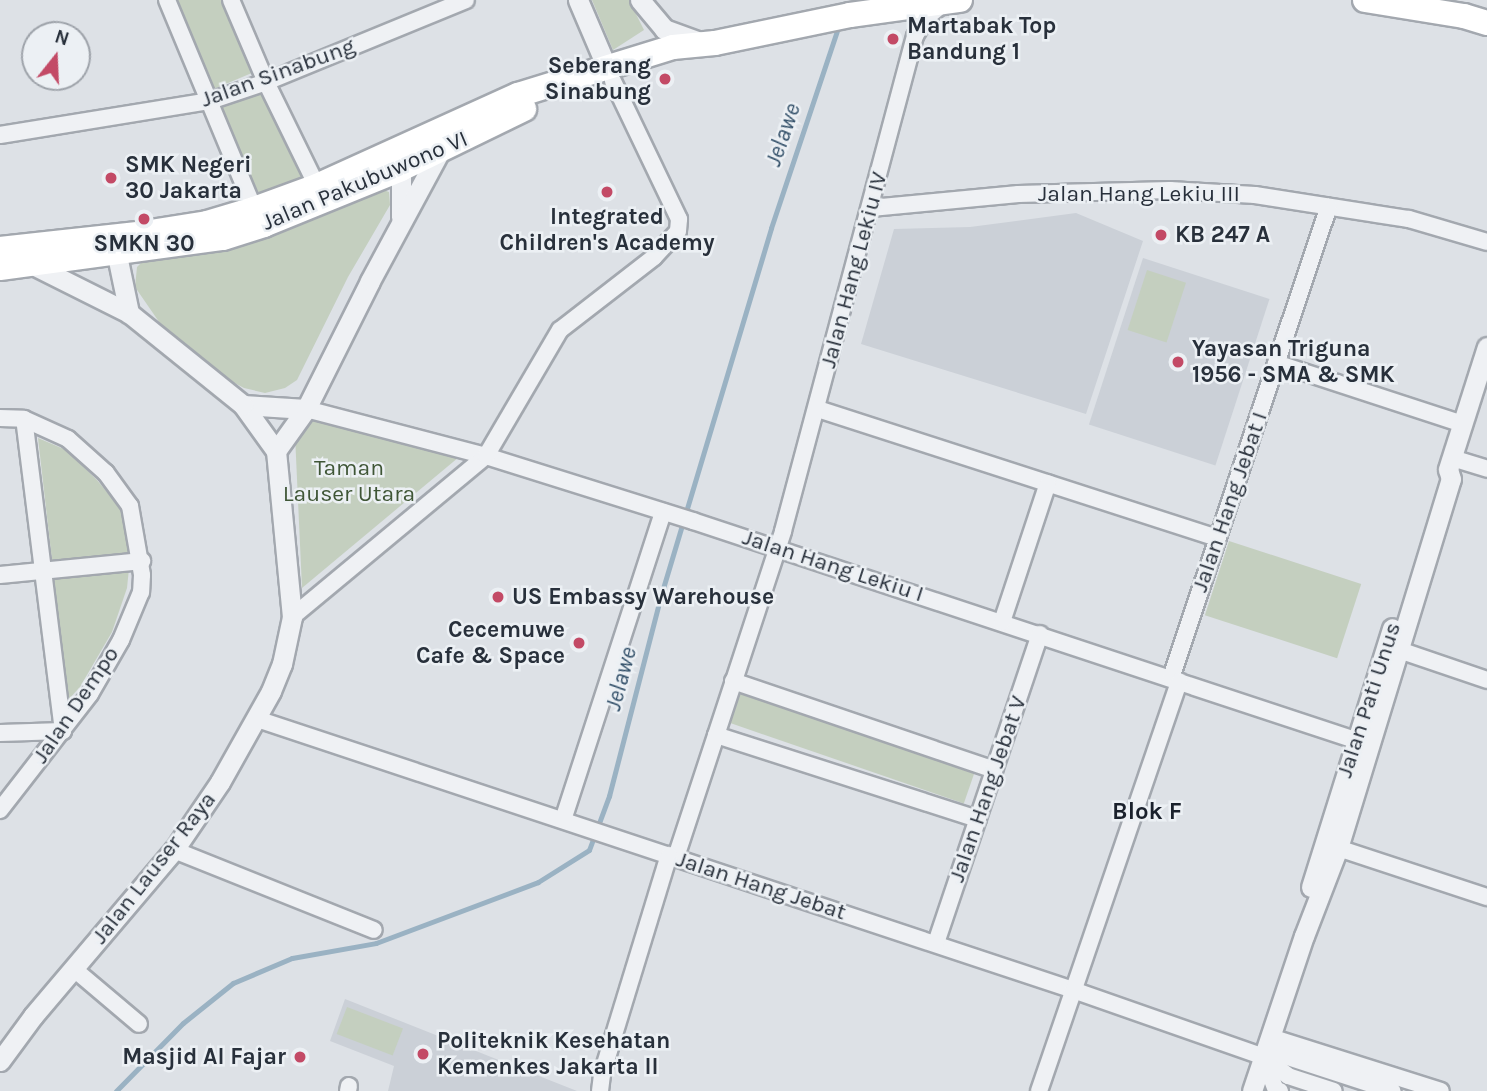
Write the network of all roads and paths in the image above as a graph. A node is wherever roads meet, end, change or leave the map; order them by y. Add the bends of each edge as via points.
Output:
1 (166, 0) edge
2 (231, 0) edge
3 (466, 0) edge
4 (578, 0) edge
5 (640, 0) edge
6 (1365, 0) edge
7 (952, 1) edge
8 (1487, 23) edge
9 (715, 43) junction
10 (610, 74) junction
11 (266, 82) junction
12 (210, 101) junction
13 (0, 135) edge
14 (440, 151) junction
15 (401, 169) junction
16 (317, 186) junction
17 (1329, 207) junction
18 (254, 208) junction
19 (871, 208) junction
20 (401, 222) junction
21 (1487, 242) edge
22 (115, 245) junction
23 (0, 249) edge
24 (31, 264) junction
25 (0, 268) edge
26 (129, 313) junction
27 (1487, 347) edge
28 (1276, 363) junction
29 (243, 405) junction
30 (306, 409) junction
31 (818, 409) junction
32 (0, 418) edge
33 (24, 419) junction
34 (1463, 424) junction
35 (276, 452) junction
36 (486, 456) junction
37 (1450, 463) junction
38 (1487, 469) edge
39 (1048, 483) junction
40 (667, 514) junction
41 (1218, 538) junction
42 (778, 548) junction
43 (142, 561) junction
44 (45, 571) junction
45 (0, 575) edge
46 (292, 617) junction
47 (1002, 622) junction
48 (1040, 634) junction
49 (1399, 650) junction
50 (1175, 679) junction
51 (1487, 680) edge
52 (733, 681) junction
53 (257, 719) junction
54 (63, 731) junction
55 (0, 733) edge
56 (716, 736) junction
57 (1355, 740) junction
58 (994, 770) junction
59 (0, 810) edge
60 (978, 819) junction
61 (563, 820) junction
62 (1338, 848) junction
63 (182, 854) junction
64 (672, 856) junction
65 (1487, 897) edge
66 (374, 930) dead end
67 (1304, 936) junction
68 (936, 943) junction
69 (74, 969) junction
70 (1073, 990) junction
71 (139, 1024) dead end
72 (1266, 1048) junction
73 (0, 1061) edge
74 (1392, 1087) edge
75 (600, 1091) edge
76 (1039, 1091) edge
77 (1252, 1091) edge
78 (1280, 1091) edge
79 (1334, 1091) edge
80 (1441, 1091) edge

1 - 12 street
2 - 11 street
3 - 11 street, Jalan Sinabung
4 - 10 street
5 - 9 street via 664,29
6 - 8 main road
7 - 9 main road, Jalan Pakubuwono VI via 850,15
7 - 19 street, Jalan Hang Lekiu IV via 926,18 915,36
9 - 10 main road, Jalan Pakubuwono VI via 677,61
10 - 14 main road, Jalan Pakubuwono VI via 524,109
10 - 16 main road, Jalan Pakubuwono VI via 518,95
10 - 36 street via 680,219 678,231 654,257 560,330
11 - 12 street, Jalan Sinabung
11 - 16 street
12 - 13 street, Jalan Sinabung
12 - 18 street
14 - 15 main road, Jalan Pakubuwono VI
14 - 20 street
15 - 20 street
15 - 22 main road, Jalan Pakubuwono VI via 223,238
16 - 18 main road, Jalan Pakubuwono VI
17 - 19 street, Jalan Hang Lekiu III via 1255,195 1170,190 1018,194
17 - 21 street, Jalan Hang Lekiu III via 1409,219
17 - 28 street, Jalan Hang Jebat I
18 - 22 main road, Jalan Pakubuwono VI
19 - 31 street, Jalan Hang Lekiu IV
20 - 30 street
22 - 23 main road, Jalan Pakubuwono VI
22 - 24 main road, Jalan Pakubuwono VI
22 - 26 street
24 - 25 main road, Jalan Pakubuwono VI
24 - 26 street
26 - 29 street
27 - 34 street, Jalan Pati Unus
28 - 34 street
28 - 41 street, Jalan Hang Jebat I
29 - 30 street
29 - 35 street
30 - 35 street
30 - 36 street, Jalan Hang Lekiu I
31 - 39 street
31 - 42 street, Jalan Hang Lekiu IV
32 - 33 street, Jalan Dempo
33 - 43 street, Jalan Dempo via 68,439 106,473 130,506
33 - 44 street
34 - 37 street, Jalan Pati Unus
35 - 46 street, Jalan Lauser Raya
36 - 40 street, Jalan Hang Lekiu I
36 - 46 street
37 - 38 street
37 - 49 street, Jalan Pati Unus via 1451,479
37 - 57 street, Jalan Pati Unus via 1440,475
39 - 41 street
39 - 47 street
40 - 42 street, Jalan Hang Lekiu I
40 - 61 street
41 - 50 street, Jalan Hang Jebat I
42 - 47 street, Jalan Hang Lekiu I
42 - 52 street, Jalan Hang Lekiu IV
43 - 44 street
43 - 54 street, Jalan Dempo via 141,592 121,639
44 - 45 street
44 - 54 street
46 - 53 street, Jalan Lauser Raya via 282,664
47 - 48 street, Jalan Hang Lekiu I
48 - 50 street, Jalan Hang Lekiu I
48 - 58 street, Jalan Hang Jebat V
49 - 51 street
49 - 62 street, Jalan Pati Unus
50 - 57 street, Jalan Hang Lekiu I
50 - 70 street, Jalan Hang Jebat I
52 - 56 street, Jalan Hang Lekiu IV
52 - 58 street
53 - 61 street, Jalan Hang Jebat
53 - 63 street, Jalan Lauser Raya
54 - 55 street
54 - 59 street, Jalan Dempo
56 - 60 street
56 - 64 street, Jalan Hang Lekiu IV
57 - 67 street, Jalan Pati Unus via 1305,908
58 - 60 street, Jalan Hang Jebat V
60 - 68 street, Jalan Hang Jebat V
61 - 64 street, Jalan Hang Jebat
62 - 65 street
62 - 67 street, Jalan Pati Unus
63 - 66 street
63 - 69 street, Jalan Lauser Raya
64 - 68 street, Jalan Hang Jebat
64 - 75 street, Jalan Hang Lekiu IV
67 - 72 street, Jalan Pati Unus
68 - 70 street, Jalan Hang Jebat
69 - 71 street
69 - 73 street, Jalan Lauser Raya
70 - 72 street, Jalan Hang Jebat
70 - 76 street, Jalan Hang Jebat I
72 - 74 street, Jalan Hang Jebat
72 - 77 street, Jalan Pati Unus
72 - 78 street
72 - 79 street via 1288,1076
74 - 80 street, Jalan Hang Jebat

